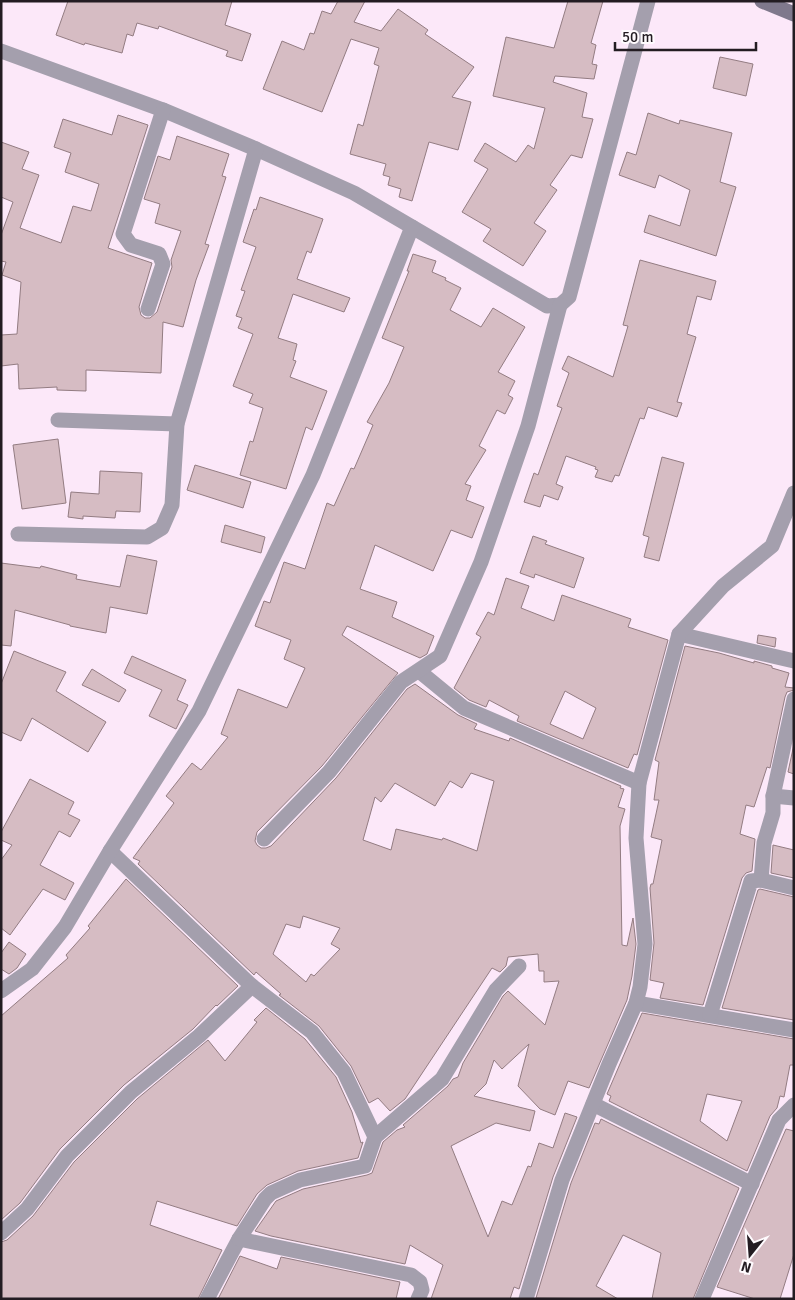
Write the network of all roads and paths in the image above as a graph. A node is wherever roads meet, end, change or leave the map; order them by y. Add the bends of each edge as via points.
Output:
1 (648, 1) edge
2 (762, 1) edge
3 (794, 14) edge
4 (1, 51) edge
5 (163, 110) junction
6 (256, 149) junction
7 (412, 227) junction
8 (560, 305) junction
9 (148, 309) dead end
10 (58, 420) dead end
11 (177, 424) junction
12 (794, 493) edge
13 (18, 534) dead end
14 (678, 634) junction
15 (794, 661) edge
16 (419, 672) junction
17 (794, 699) edge
18 (639, 784) junction
19 (773, 796) junction
20 (794, 798) edge
21 (264, 839) dead end
22 (110, 851) junction
23 (761, 880) junction
24 (794, 888) edge
25 (519, 966) dead end
26 (252, 986) junction
27 (1, 990) edge
28 (636, 1003) junction
29 (710, 1015) junction
30 (794, 1030) edge
31 (593, 1104) junction
32 (794, 1105) edge
33 (375, 1137) junction
34 (752, 1184) junction
35 (1, 1234) edge
36 (239, 1239) junction
37 (207, 1299) edge
38 (418, 1299) edge
39 (526, 1299) edge
40 (702, 1299) edge

1 - 8 street via 569,297
2 - 3 street
4 - 5 street
5 - 6 street
5 - 9 street via 123,234 130,245 159,254 163,264
6 - 7 street via 354,193
6 - 11 street
7 - 8 street via 547,306
7 - 22 street via 313,475 284,536 199,711
8 - 16 street via 528,426 481,562 440,656
10 - 11 street
11 - 13 street via 172,505 162,528 147,537
12 - 14 street via 772,546 723,586
14 - 15 street
14 - 18 street
16 - 18 street via 464,708
16 - 21 street via 401,682 329,772
17 - 19 street
18 - 28 street via 636,838 645,944
19 - 20 street
19 - 23 street via 773,814 764,843
22 - 26 street
22 - 27 street via 65,927 32,969
23 - 24 street
23 - 29 street via 751,881
25 - 33 street via 496,990 442,1079
26 - 33 street via 312,1032 344,1072
26 - 35 street via 199,1036 131,1092 67,1156 27,1209
28 - 29 street
28 - 31 street
29 - 30 street
31 - 34 street
31 - 39 street via 562,1180
32 - 34 street via 779,1120
33 - 36 street via 365,1166 300,1180 271,1193
34 - 40 street
36 - 37 street
36 - 38 street via 411,1275 420,1282 422,1290

